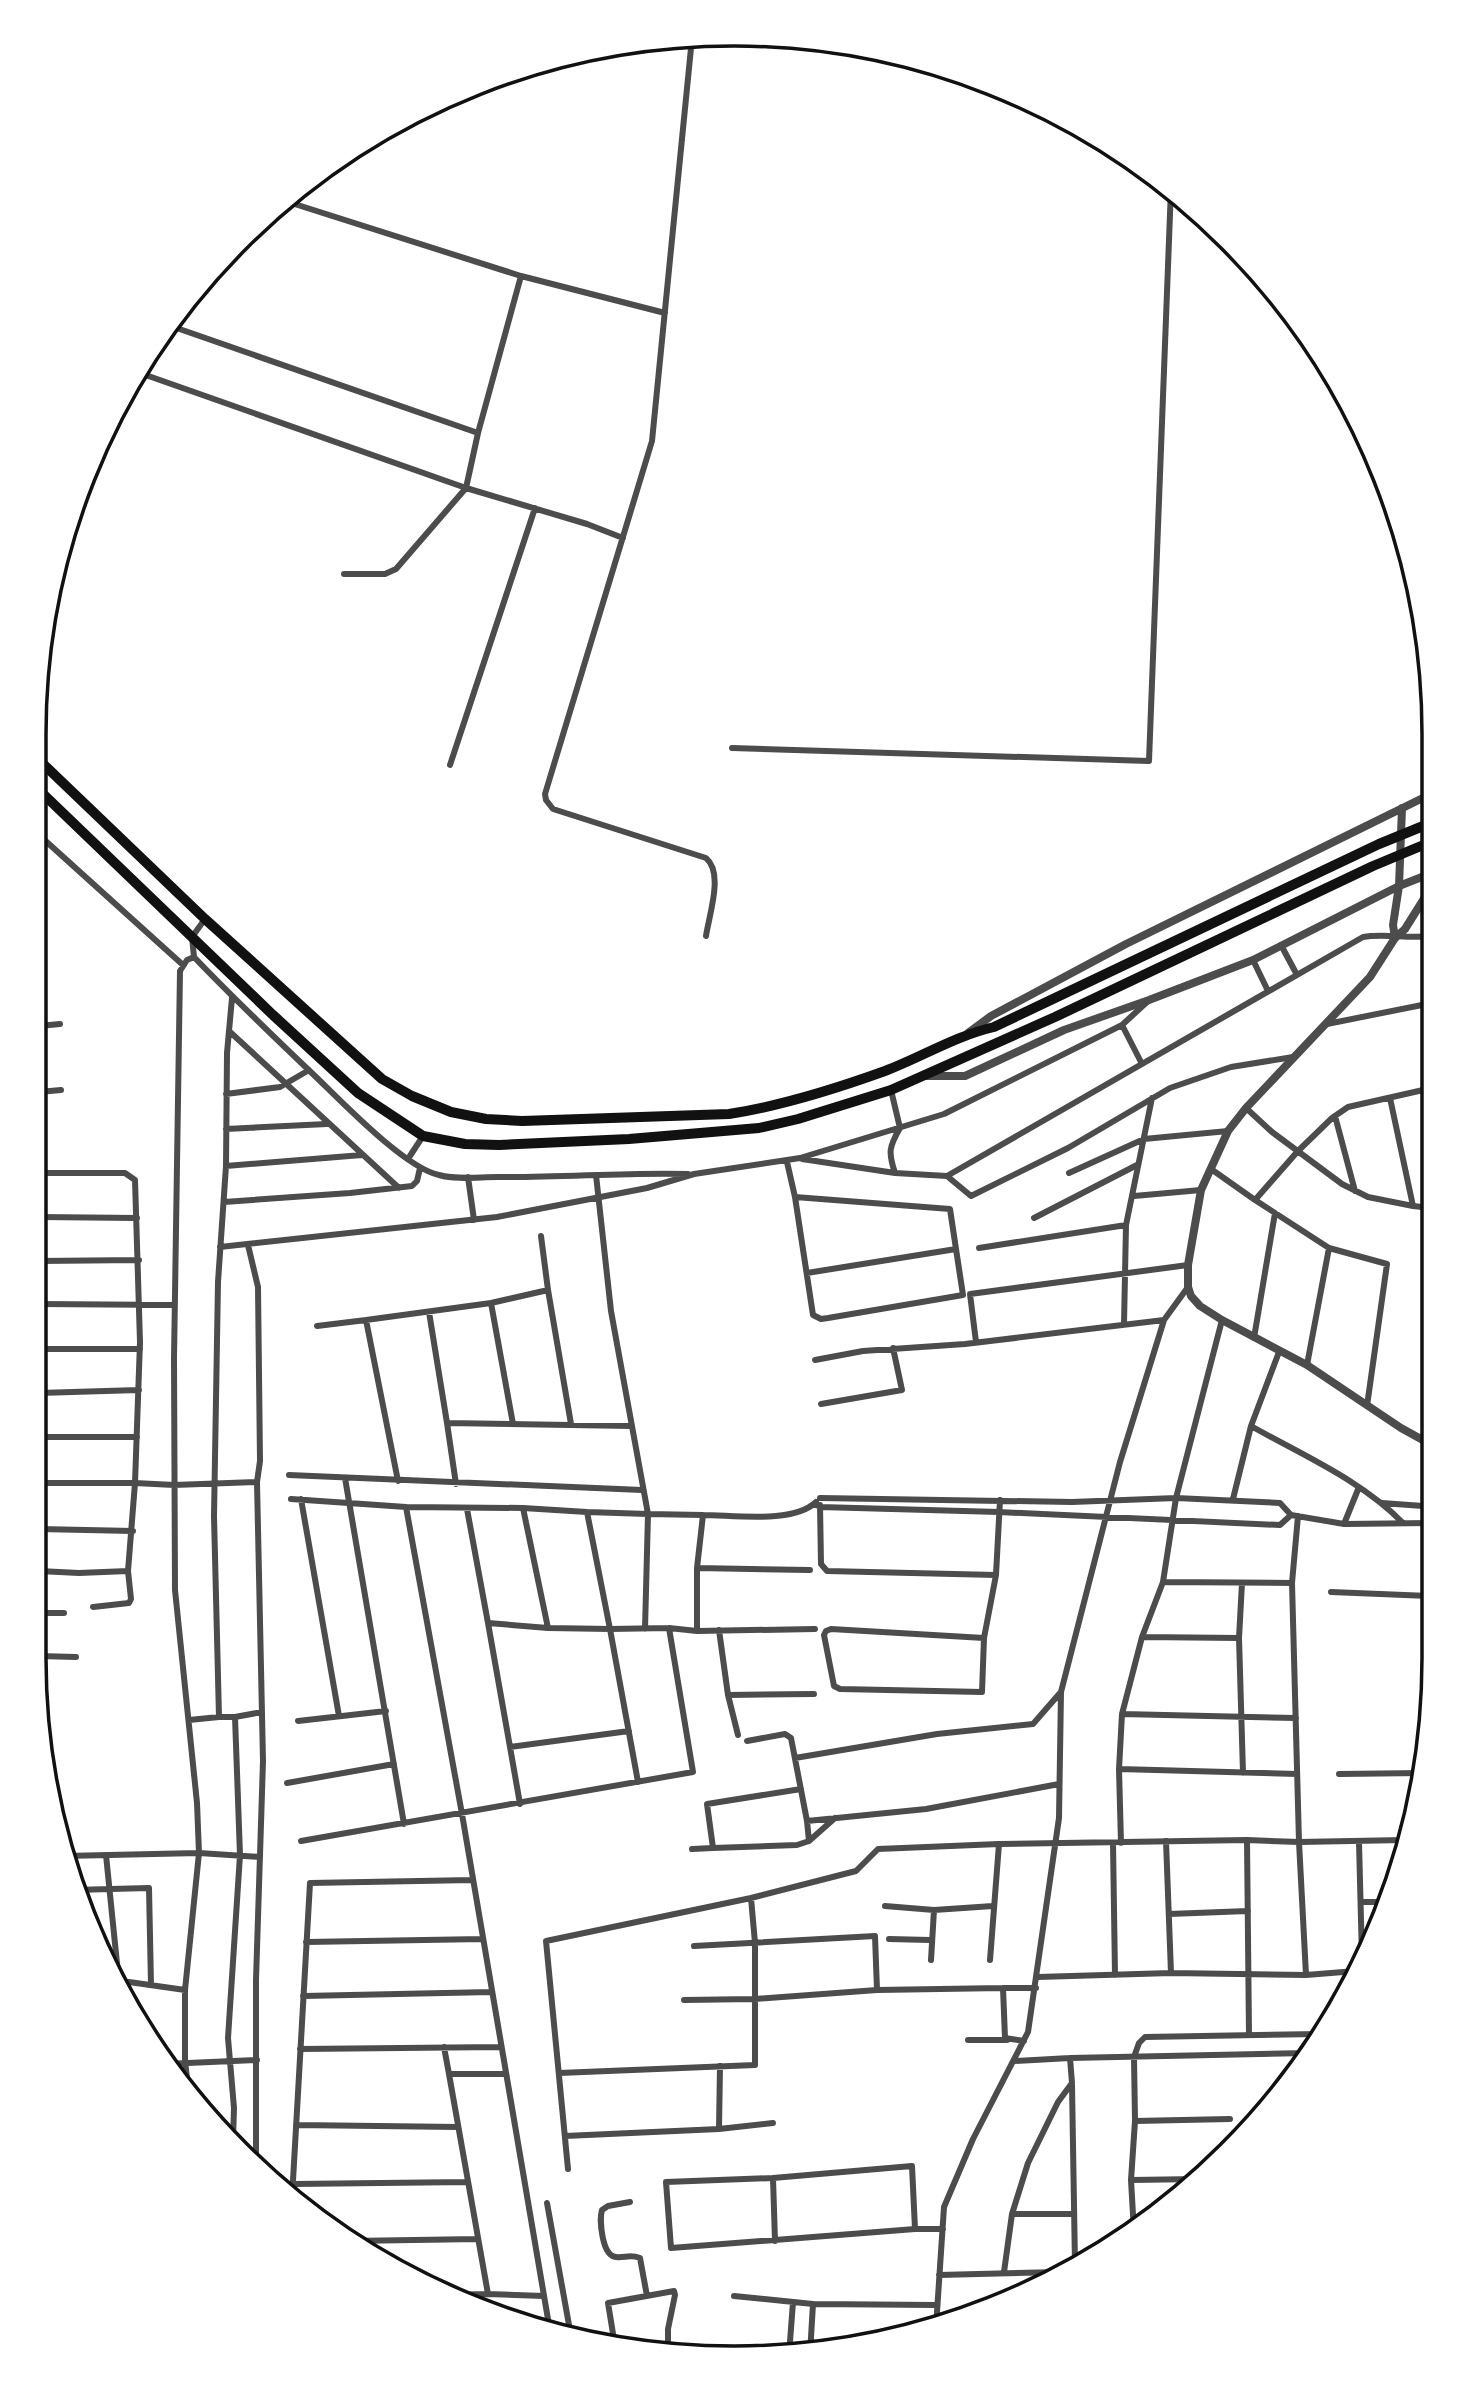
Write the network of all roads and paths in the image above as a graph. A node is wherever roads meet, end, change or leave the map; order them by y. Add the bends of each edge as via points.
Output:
1 (691, 47) edge
2 (1170, 202) edge
3 (295, 204) edge
4 (522, 276) junction
5 (665, 313) junction
6 (178, 329) edge
7 (147, 375) edge
8 (478, 433) junction
9 (466, 488) junction
10 (535, 508) junction
11 (623, 538) junction
12 (344, 574) dead end
13 (732, 748) dead end
14 (450, 765) dead end
15 (46, 768) edge
16 (46, 797) edge
17 (1422, 798) edge
18 (1402, 808) junction
19 (1422, 826) edge
20 (46, 841) edge
21 (1422, 846) edge
22 (1422, 877) edge
23 (1399, 886) junction
24 (1422, 902) edge
25 (205, 919) junction
26 (706, 936) dead end
27 (192, 937) junction
28 (1422, 937) edge
29 (1395, 938) junction
30 (1281, 945) junction
31 (194, 957) junction
32 (1253, 960) junction
33 (183, 965) junction
34 (1297, 975) junction
35 (1268, 991) junction
36 (233, 998) junction
37 (1149, 1000) junction
38 (1422, 1005) edge
39 (60, 1024) dead end
40 (1328, 1024) junction
41 (46, 1025) edge
42 (1122, 1025) junction
43 (229, 1031) junction
44 (968, 1033) junction
45 (1295, 1057) junction
46 (1142, 1064) junction
47 (309, 1070) junction
48 (926, 1076) junction
49 (287, 1085) junction
50 (61, 1090) dead end
51 (891, 1090) junction
52 (1422, 1090) edge
53 (46, 1091) edge
54 (226, 1094) junction
55 (1152, 1098) junction
56 (1390, 1098) junction
57 (1246, 1108) junction
58 (1335, 1116) junction
59 (327, 1124) junction
60 (900, 1128) junction
61 (226, 1129) junction
62 (1228, 1131) junction
63 (423, 1136) junction
64 (1144, 1139) junction
65 (1298, 1151) junction
66 (362, 1155) junction
67 (800, 1158) junction
68 (408, 1159) junction
69 (787, 1162) junction
70 (1137, 1165) junction
71 (226, 1166) junction
72 (420, 1168) junction
73 (1210, 1168) junction
74 (895, 1172) junction
75 (46, 1173) edge
76 (1069, 1173) dead end
77 (694, 1174) junction
78 (596, 1175) junction
79 (947, 1176) junction
80 (468, 1177) junction
81 (399, 1188) junction
82 (1201, 1190) junction
83 (1355, 1191) junction
84 (1134, 1196) junction
85 (598, 1197) junction
86 (795, 1197) junction
87 (1255, 1200) junction
88 (224, 1202) junction
89 (1413, 1206) junction
90 (1422, 1207) edge
91 (1275, 1213) junction
92 (46, 1217) edge
93 (137, 1218) junction
94 (1034, 1218) dead end
95 (474, 1220) junction
96 (1126, 1225) junction
97 (541, 1236) dead end
98 (248, 1245) junction
99 (220, 1248) junction
100 (979, 1248) dead end
101 (1329, 1248) junction
102 (956, 1249) junction
103 (139, 1260) junction
104 (46, 1261) edge
105 (1188, 1265) junction
106 (807, 1273) junction
107 (1125, 1273) junction
108 (1188, 1287) junction
109 (548, 1290) junction
110 (491, 1303) junction
111 (46, 1304) edge
112 (140, 1304) junction
113 (174, 1305) junction
114 (429, 1312) junction
115 (366, 1320) junction
116 (1164, 1320) junction
117 (1222, 1320) junction
118 (1124, 1324) junction
119 (317, 1326) dead end
120 (1254, 1338) junction
121 (976, 1342) junction
122 (893, 1348) junction
123 (46, 1349) edge
124 (139, 1349) junction
125 (1279, 1352) junction
126 (815, 1360) dead end
127 (1307, 1365) junction
128 (139, 1390) junction
129 (46, 1393) edge
130 (821, 1404) dead end
131 (1367, 1406) junction
132 (447, 1423) junction
133 (513, 1424) junction
134 (571, 1424) junction
135 (632, 1426) junction
136 (1251, 1426) junction
137 (46, 1437) edge
138 (137, 1437) junction
139 (1422, 1439) edge
140 (289, 1475) dead end
141 (345, 1478) junction
142 (398, 1480) junction
143 (257, 1482) junction
144 (46, 1483) edge
145 (135, 1483) junction
146 (215, 1483) junction
147 (456, 1484) junction
148 (174, 1485) junction
149 (1359, 1487) junction
150 (642, 1490) junction
151 (1176, 1498) junction
152 (291, 1499) dead end
153 (300, 1499) junction
154 (1233, 1499) junction
155 (1000, 1500) junction
156 (1111, 1501) junction
157 (349, 1502) junction
158 (818, 1503) junction
159 (1072, 1503) junction
160 (1382, 1503) junction
161 (1422, 1506) edge
162 (406, 1507) junction
163 (467, 1508) junction
164 (523, 1508) junction
165 (587, 1512) junction
166 (999, 1512) junction
167 (648, 1514) junction
168 (703, 1515) junction
169 (1069, 1515) junction
170 (1295, 1516) junction
171 (1107, 1517) junction
172 (1174, 1520) junction
173 (1403, 1523) junction
174 (1422, 1523) edge
175 (1344, 1524) junction
176 (46, 1529) edge
177 (133, 1531) junction
178 (697, 1568) junction
179 (810, 1570) dead end
180 (46, 1571) edge
181 (128, 1571) junction
182 (996, 1574) junction
183 (1163, 1582) junction
184 (1242, 1583) junction
185 (1292, 1583) junction
186 (1331, 1592) dead end
187 (1422, 1596) edge
188 (93, 1607) dead end
189 (46, 1613) edge
190 (64, 1613) dead end
191 (488, 1623) junction
192 (548, 1628) junction
193 (669, 1628) junction
194 (610, 1629) junction
195 (645, 1629) junction
196 (815, 1629) dead end
197 (719, 1630) junction
198 (697, 1631) junction
199 (1142, 1637) junction
200 (1239, 1638) junction
201 (984, 1639) junction
202 (46, 1657) edge
203 (76, 1657) dead end
204 (1061, 1692) junction
205 (814, 1694) dead end
206 (728, 1695) junction
207 (386, 1711) junction
208 (262, 1712) junction
209 (1122, 1714) junction
210 (339, 1716) junction
211 (219, 1717) junction
212 (235, 1717) junction
213 (1242, 1717) junction
214 (1296, 1718) junction
215 (188, 1720) junction
216 (298, 1721) dead end
217 (629, 1731) junction
218 (738, 1735) dead end
219 (747, 1741) dead end
220 (510, 1747) junction
221 (795, 1758) junction
222 (394, 1764) junction
223 (1119, 1769) junction
224 (1243, 1773) junction
225 (1412, 1773) edge
226 (1297, 1774) junction
227 (1339, 1774) dead end
228 (638, 1782) junction
229 (287, 1783) dead end
230 (1059, 1784) junction
231 (800, 1789) junction
232 (520, 1804) junction
233 (462, 1814) junction
234 (835, 1818) junction
235 (807, 1821) junction
236 (404, 1824) junction
237 (1247, 1840) junction
238 (1398, 1840) edge
239 (301, 1841) dead end
240 (809, 1841) junction
241 (1166, 1841) junction
242 (1299, 1842) junction
243 (1359, 1842) junction
244 (1117, 1843) junction
245 (999, 1844) junction
246 (1055, 1844) junction
247 (713, 1848) junction
248 (692, 1849) dead end
249 (199, 1853) junction
250 (106, 1855) junction
251 (240, 1855) junction
252 (75, 1856) edge
253 (260, 1857) junction
254 (473, 1880) junction
255 (109, 1889) junction
256 (86, 1890) edge
257 (751, 1898) junction
258 (1361, 1902) junction
259 (1377, 1902) edge
260 (885, 1906) dead end
261 (993, 1906) junction
262 (934, 1910) junction
263 (1248, 1911) junction
264 (1169, 1914) junction
265 (1362, 1938) edge
266 (889, 1939) dead end
267 (483, 1940) junction
268 (930, 1941) junction
269 (306, 1942) junction
270 (755, 1943) junction
271 (694, 1946) dead end
272 (115, 1958) edge
273 (990, 1959) dead end
274 (931, 1960) dead end
275 (1346, 1972) edge
276 (1171, 1973) junction
277 (1115, 1975) junction
278 (1249, 1975) junction
279 (1306, 1975) junction
280 (1038, 1977) junction
281 (128, 1984) edge
282 (151, 1985) junction
283 (1003, 1988) junction
284 (1036, 1988) junction
285 (184, 1990) junction
286 (877, 1990) junction
287 (492, 1992) junction
288 (303, 1996) junction
289 (755, 1999) junction
290 (684, 2000) dead end
291 (1310, 2034) edge
292 (1249, 2035) junction
293 (968, 2040) dead end
294 (1007, 2040) junction
295 (1024, 2041) junction
296 (501, 2047) junction
297 (444, 2048) junction
298 (300, 2049) junction
299 (1297, 2053) edge
300 (1134, 2057) junction
301 (1070, 2058) junction
302 (230, 2060) junction
303 (257, 2060) junction
304 (185, 2061) junction
305 (177, 2062) edge
306 (1014, 2062) junction
307 (720, 2066) junction
308 (559, 2073) junction
309 (449, 2074) junction
310 (506, 2074) junction
311 (187, 2075) edge
312 (1072, 2083) junction
313 (1230, 2119) dead end
314 (1135, 2121) junction
315 (773, 2123) dead end
316 (296, 2125) junction
317 (458, 2127) junction
318 (719, 2129) junction
319 (233, 2130) edge
320 (565, 2136) junction
321 (256, 2154) edge
322 (568, 2169) dead end
323 (773, 2178) junction
324 (1184, 2179) edge
325 (1131, 2180) junction
326 (468, 2182) junction
327 (293, 2184) joint
328 (630, 2202) dead end
329 (547, 2203) dead end
330 (1012, 2214) junction
331 (1074, 2214) junction
332 (1133, 2218) edge
333 (915, 2229) junction
334 (943, 2229) junction
335 (478, 2239) junction
336 (368, 2241) edge
337 (775, 2241) junction
338 (1075, 2256) edge
339 (1004, 2272) junction
340 (1045, 2272) edge
341 (939, 2276) junction
342 (472, 2294) edge
343 (488, 2294) junction
344 (544, 2296) junction
345 (647, 2296) junction
346 (734, 2296) dead end
347 (793, 2302) junction
348 (813, 2304) junction
349 (935, 2305) junction
350 (935, 2316) edge
351 (548, 2321) edge
352 (568, 2326) edge
353 (613, 2335) edge
354 (811, 2342) edge
355 (668, 2343) edge
356 (790, 2344) edge

1 - 5 street
2 - 13 street via 1149,761
3 - 4 street
4 - 5 street
4 - 8 street
5 - 11 street via 652,441
6 - 8 street
7 - 9 street
8 - 9 street
9 - 10 street
9 - 12 street via 396,569 385,574
10 - 11 street
10 - 14 street
11 - 26 street via 546,800 553,809 706,858 716,878
15 - 25 main road
16 - 27 main road
17 - 18 street
18 - 23 street
18 - 44 street via 1126,944 991,1016
19 - 44 main road via 995,1027
20 - 33 street
21 - 48 main road
22 - 23 street
23 - 29 street
23 - 30 street
24 - 29 street
25 - 27 street
25 - 44 main road via 382,1080 451,1111 486,1119 674,1116 761,1109 886,1070
27 - 31 street
27 - 63 main road via 358,1093
28 - 29 street
29 - 34 street via 1363,937
29 - 40 street via 1370,977
30 - 32 street
30 - 34 street
31 - 33 street
31 - 36 street
32 - 35 street
32 - 37 street
33 - 113 street
34 - 35 street
35 - 46 street
36 - 43 street
36 - 47 street
37 - 42 street
37 - 48 street via 1064,1030 965,1076
38 - 40 street
39 - 41 street
40 - 45 street
42 - 46 street
42 - 60 street via 944,1114
43 - 49 street
43 - 54 street
45 - 55 street via 1231,1067
45 - 57 street
46 - 79 street
47 - 49 street
47 - 68 street
48 - 51 main road
49 - 54 street
49 - 59 street
50 - 53 street
51 - 60 street
51 - 63 main road via 798,1119 740,1130 499,1145
52 - 56 street
54 - 61 street
55 - 64 street
55 - 79 street via 1068,1148 971,1196
56 - 58 street via 1348,1107
56 - 89 street
57 - 62 street
57 - 65 street
58 - 65 street
58 - 83 street
59 - 61 street
59 - 66 street
60 - 67 street
60 - 74 street via 889,1155
61 - 71 street
62 - 64 street
62 - 73 street
63 - 68 street
64 - 70 street
64 - 76 street
65 - 83 street
65 - 87 street
66 - 71 street
66 - 81 street
67 - 69 street
67 - 74 street
68 - 72 street
69 - 77 street
69 - 86 street
70 - 84 street
70 - 94 street
71 - 88 street
72 - 80 street via 435,1175
72 - 81 street via 412,1186
73 - 82 street
73 - 87 street
74 - 79 street
75 - 93 street via 131,1175 137,1186
77 - 78 street
77 - 85 street
78 - 80 street
78 - 85 street
80 - 95 street
81 - 88 street
82 - 84 street
82 - 105 street
83 - 89 street
84 - 96 street
85 - 95 street
85 - 135 street via 611,1311
86 - 102 street via 950,1209
86 - 106 street
87 - 91 street
88 - 99 street
89 - 90 street
91 - 101 street
91 - 120 street
92 - 93 street
93 - 103 street
95 - 98 street
96 - 100 street
96 - 107 street
97 - 109 street
98 - 99 street
98 - 143 street via 258,1287
99 - 146 street
101 - 127 street
101 - 131 street via 1387,1264
102 - 106 street
102 - 106 street via 963,1295 828,1318 813,1315
103 - 104 street
103 - 112 street
105 - 107 street
105 - 108 street
107 - 118 street
107 - 121 street via 970,1294
108 - 116 street
108 - 117 street via 1200,1306
109 - 110 street
109 - 134 street
110 - 114 street
110 - 133 street
111 - 112 street
112 - 113 street
112 - 124 street
113 - 148 street
114 - 115 street
114 - 132 street
115 - 119 street
115 - 142 street
116 - 118 street
116 - 156 street
117 - 120 street
117 - 151 street
118 - 121 street
120 - 125 street
121 - 122 street
122 - 126 street
122 - 130 street via 902,1390
123 - 124 street
124 - 128 street
125 - 127 street
125 - 136 street
127 - 131 street
128 - 129 street
128 - 138 street
131 - 139 street
132 - 133 street
132 - 147 street
133 - 134 street
134 - 135 street
135 - 150 street
136 - 149 street
136 - 154 street
137 - 138 street
138 - 145 street
140 - 141 street
141 - 142 street
141 - 157 street
142 - 147 street
143 - 146 street
143 - 208 street
144 - 145 street
145 - 148 street
145 - 177 street
146 - 148 street
146 - 211 street
147 - 150 street
148 - 215 street via 175,1590
149 - 160 street
149 - 175 street
150 - 167 street
151 - 154 street
151 - 156 street
151 - 172 street
152 - 153 street
153 - 157 street
153 - 210 street
154 - 170 street via 1280,1503
155 - 158 street
155 - 159 street
155 - 166 street
156 - 159 street
156 - 171 street
157 - 162 street
157 - 207 street
158 - 166 street
158 - 168 street via 790,1515
158 - 182 street via 821,1564 827,1571
159 - 169 street
160 - 161 street
160 - 173 street
162 - 163 street
162 - 233 street
163 - 164 street
163 - 191 street
164 - 165 street
164 - 192 street
165 - 167 street
165 - 194 street
166 - 169 street
166 - 182 street
167 - 168 street
167 - 195 street
168 - 178 street
169 - 171 street
170 - 172 street via 1280,1525
170 - 175 street
170 - 185 street
171 - 172 street
171 - 204 street
172 - 183 street
173 - 174 street
173 - 175 street
176 - 177 street
177 - 181 street
178 - 179 street
178 - 198 street
180 - 181 street
181 - 188 street via 129,1604
182 - 201 street
183 - 184 street
183 - 199 street
184 - 185 street
184 - 200 street
185 - 214 street
186 - 187 street
189 - 190 street
191 - 192 street
191 - 220 street
192 - 194 street
193 - 195 street
193 - 198 street
193 - 228 street via 693,1772
194 - 195 street
194 - 217 street
196 - 197 street
197 - 198 street
197 - 206 street
199 - 200 street
199 - 209 street
200 - 213 street
201 - 201 street via 831,1629 824,1635 832,1682 840,1689 982,1692
202 - 203 street
204 - 221 street via 1033,1724 937,1734
204 - 230 street
205 - 206 street
206 - 218 street
207 - 210 street
207 - 222 street
208 - 212 street
208 - 253 street
209 - 213 street
209 - 223 street
210 - 216 street
211 - 212 street
211 - 215 street
212 - 251 street
213 - 214 street
213 - 224 street
214 - 226 street
215 - 249 street
217 - 220 street
217 - 228 street
219 - 221 street via 789,1735
220 - 232 street
221 - 231 street
222 - 229 street
222 - 236 street
223 - 224 street
223 - 244 street
224 - 226 street
225 - 227 street
226 - 242 street
228 - 232 street
230 - 234 street via 926,1809
230 - 246 street
231 - 235 street
231 - 247 street via 706,1804
232 - 233 street
233 - 236 street
233 - 254 street
234 - 235 street
234 - 240 street
235 - 240 street
236 - 239 street
237 - 241 street
237 - 242 street
237 - 263 street
238 - 243 street
240 - 247 street
241 - 244 street
241 - 264 street
242 - 243 street
242 - 279 street
243 - 258 street
244 - 246 street
244 - 277 street
245 - 246 street
245 - 257 street via 878,1849 856,1871
245 - 261 street
246 - 280 street
247 - 248 street
249 - 250 street
249 - 251 street
249 - 285 street
250 - 252 street
250 - 255 street
251 - 253 street
251 - 302 street
253 - 303 street
254 - 267 street
254 - 269 street via 310,1883
255 - 256 street
255 - 272 street
255 - 282 street via 149,1888
257 - 270 street
257 - 308 street via 546,1941
258 - 259 street
258 - 265 street
260 - 262 street
261 - 262 street
261 - 273 street
262 - 268 street
263 - 264 street
263 - 278 street
264 - 276 street
266 - 268 street
267 - 269 street
267 - 287 street
268 - 274 street
269 - 288 street
270 - 271 street
270 - 286 street via 875,1936
270 - 289 street
275 - 279 street
276 - 277 street
276 - 278 street
277 - 280 street
278 - 279 street
278 - 292 street
280 - 284 street
281 - 282 street
282 - 285 street
283 - 284 street
283 - 286 street
283 - 294 street
284 - 295 street
285 - 304 street
286 - 289 street
287 - 288 street
287 - 296 street
288 - 298 street
289 - 290 street
289 - 307 street via 755,2064
291 - 292 street
292 - 300 street via 1152,2036 1139,2043
293 - 294 street
294 - 295 street
295 - 306 street
296 - 297 street
296 - 310 street
297 - 298 street
297 - 309 street
298 - 316 street
299 - 300 street
300 - 301 street
300 - 314 street
301 - 306 street
301 - 312 street
302 - 303 street
302 - 304 street
302 - 319 street
303 - 321 street
304 - 305 street
304 - 311 street
306 - 334 street via 944,2207
307 - 308 street
307 - 318 street
308 - 320 street
309 - 310 street
309 - 317 street
310 - 344 street
312 - 330 street via 1028,2163
312 - 331 street
313 - 314 street
314 - 325 street
315 - 318 street
316 - 317 street
316 - 327 street
317 - 326 street
318 - 320 street
320 - 322 street
323 - 333 street via 912,2165
323 - 337 street
323 - 337 street via 666,2182 671,2248
324 - 325 street
325 - 332 street
326 - 327 street
326 - 335 street
328 - 345 street via 608,2206 600,2216 609,2254 639,2258
329 - 352 street
330 - 331 street
330 - 339 street
331 - 338 street
333 - 334 street
333 - 337 street
334 - 341 street
335 - 336 street
335 - 343 street
339 - 340 street
339 - 341 street
341 - 349 street
342 - 343 street
343 - 344 street
344 - 351 street
345 - 353 street via 608,2303
345 - 355 street via 674,2291
346 - 347 street
347 - 348 street
347 - 356 street
348 - 349 street
348 - 354 street
349 - 350 street

